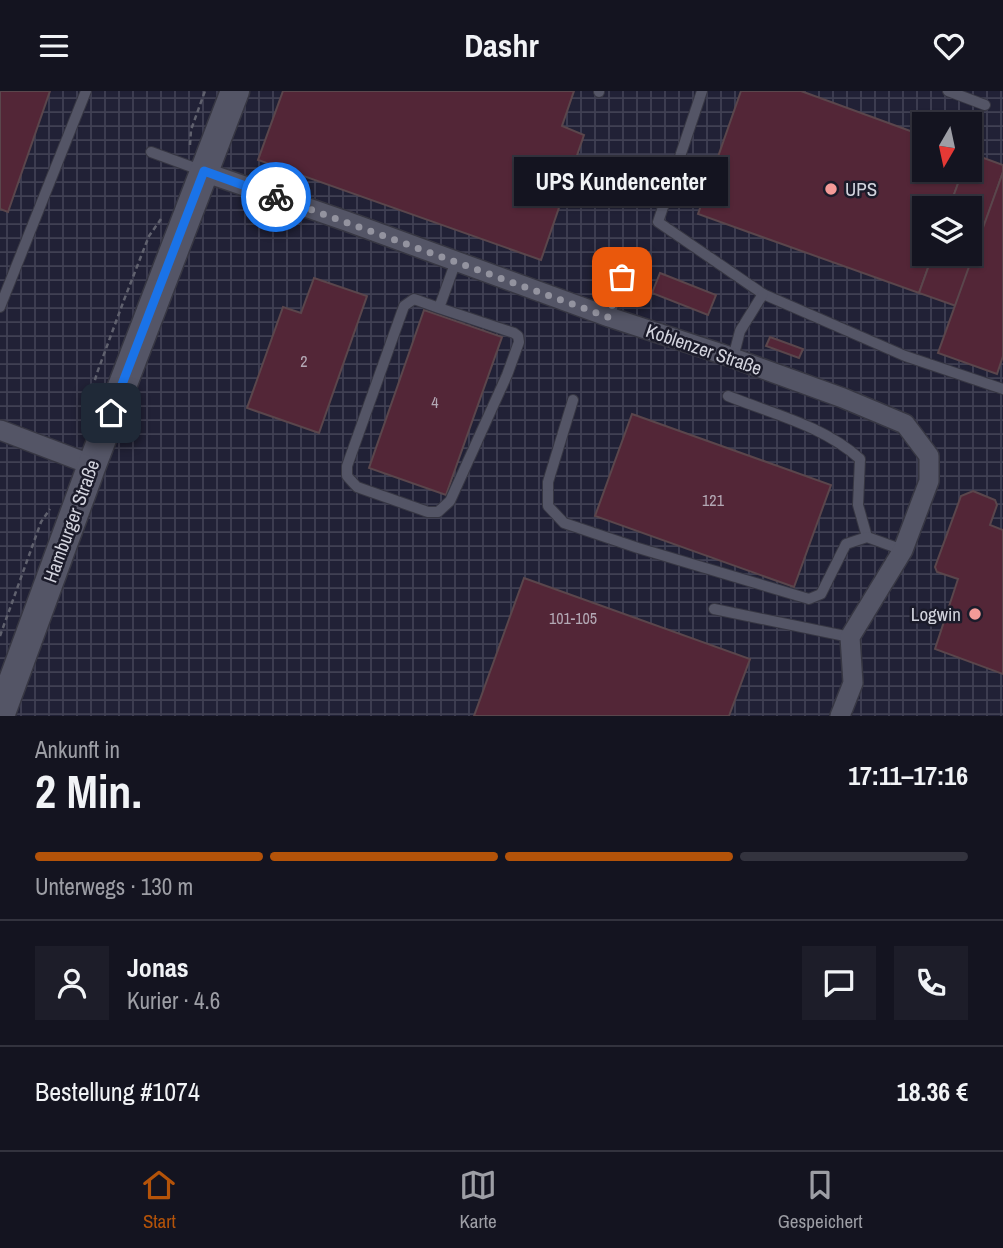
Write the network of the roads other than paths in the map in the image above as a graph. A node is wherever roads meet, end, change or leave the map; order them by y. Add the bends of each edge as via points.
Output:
1 (86, 91) edge
2 (235, 91) edge
3 (702, 91) edge
4 (948, 91) edge
5 (985, 105) dead end
6 (151, 152) dead end
7 (193, 167) junction
8 (456, 261) junction
9 (627, 264) dead end
10 (763, 293) junction
11 (3, 294) edge
12 (0, 307) edge
13 (439, 308) junction
14 (608, 317) junction
15 (733, 358) junction
16 (1003, 389) edge
17 (728, 397) dead end
18 (573, 400) dead end
19 (0, 430) edge
20 (81, 461) junction
21 (867, 537) junction
22 (903, 550) junction
23 (713, 609) dead end
24 (850, 637) junction
25 (0, 716) edge
26 (840, 716) edge

1 - 11 lane
2 - 7 street, Hamburger Straße
3 - 10 lane via 658,222
4 - 5 lane
6 - 7 lane
7 - 8 street, Koblenzer Straße
7 - 20 street, Hamburger Straße
8 - 13 lane
8 - 14 street, Koblenzer Straße
9 - 14 lane
10 - 15 lane via 740,331
10 - 16 lane via 905,356
11 - 12 lane
13 - 13 lane via 414,299 404,306 347,476 357,487 428,512 438,512 450,502 519,342 514,333
14 - 15 street, Koblenzer Straße
15 - 22 street, Koblenzer Straße via 905,424 929,456 929,481
17 - 21 lane via 816,430 860,459 858,505
18 - 21 lane via 548,482 548,506 564,523 809,599 821,594 846,544
19 - 20 street
20 - 25 street, Hamburger Straße
21 - 22 lane
22 - 24 street
23 - 24 lane
24 - 26 street via 853,683

